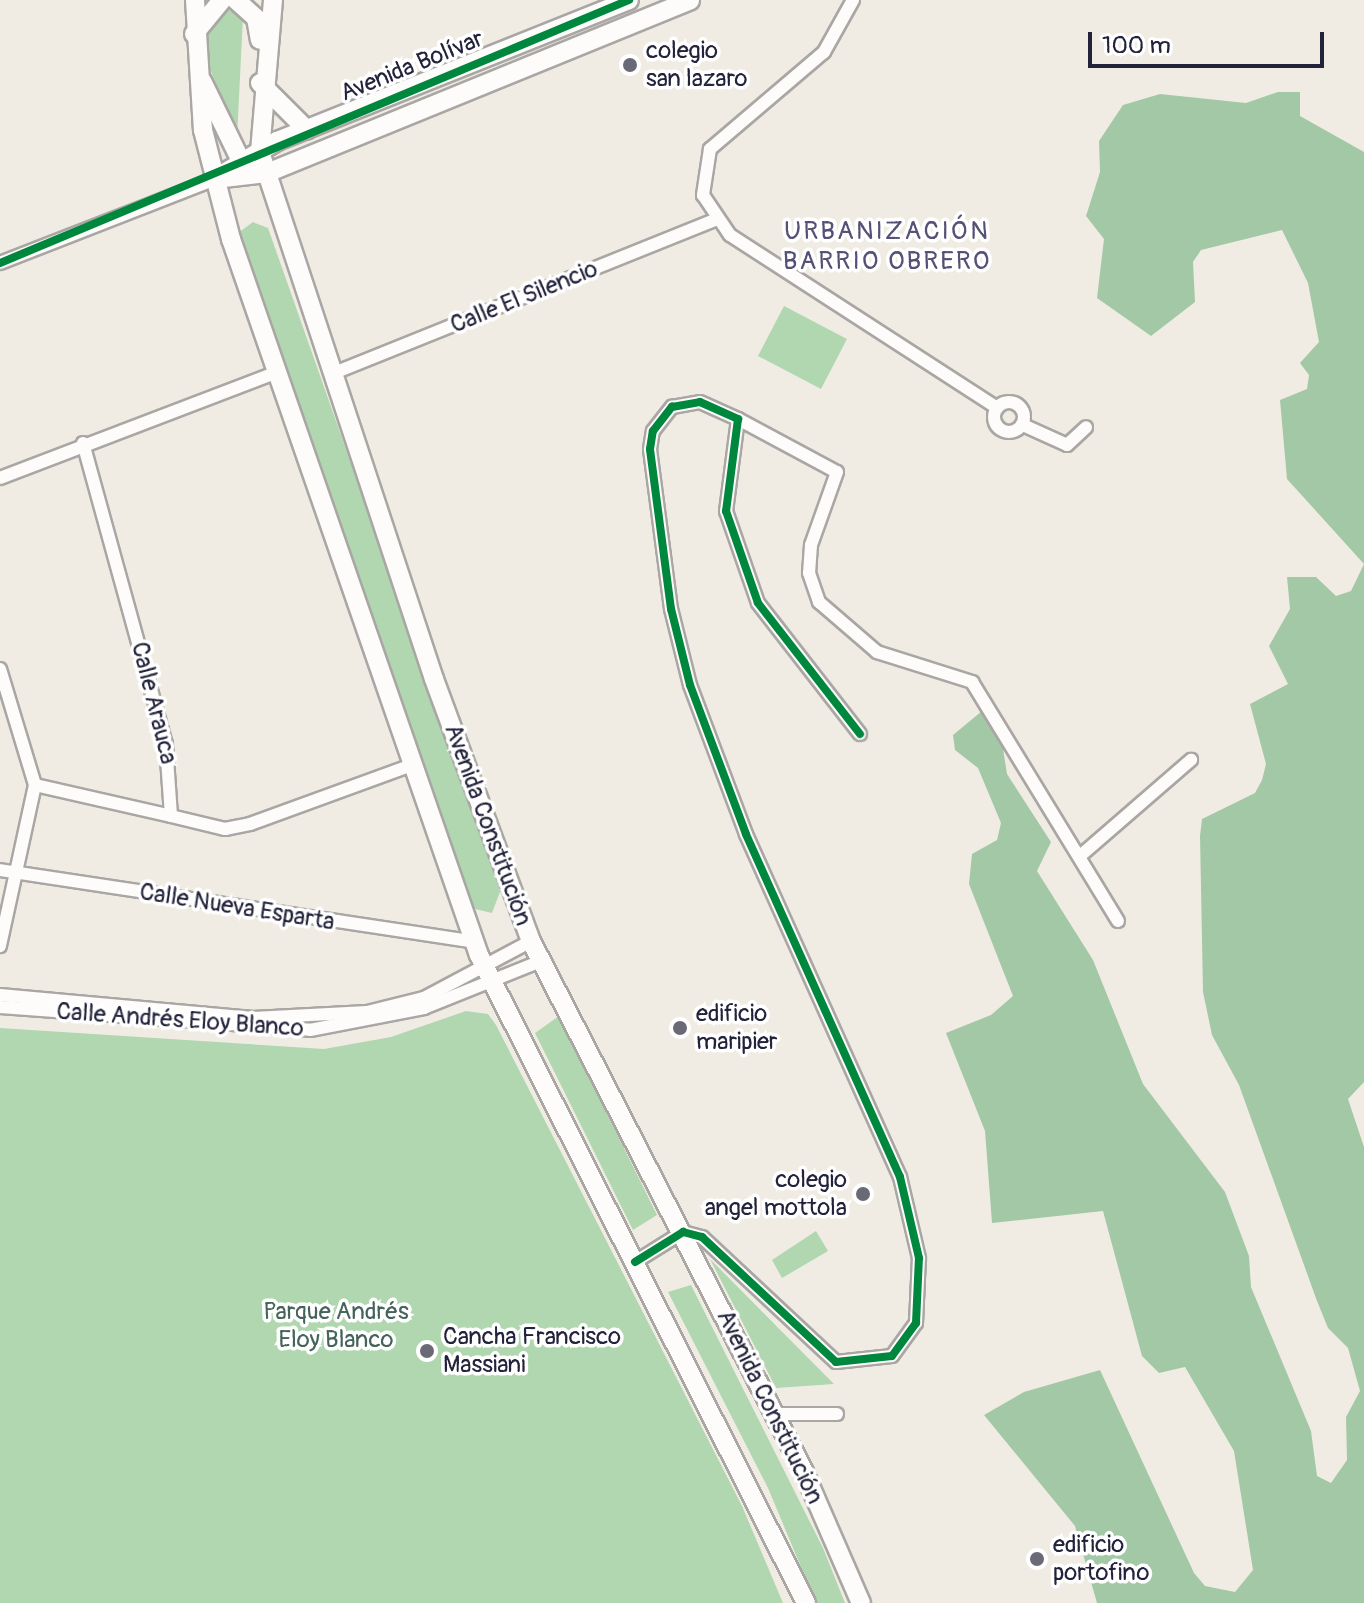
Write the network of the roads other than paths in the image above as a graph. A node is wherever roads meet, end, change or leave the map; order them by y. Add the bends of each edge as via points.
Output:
1 (195, 0) edge
2 (222, 0) edge
3 (236, 0) edge
4 (273, 0) edge
5 (629, 0) edge
6 (690, 0) edge
7 (853, 0) edge
8 (192, 36) junction
9 (194, 65) junction
10 (261, 76) junction
11 (307, 130) junction
12 (260, 152) junction
13 (242, 163) junction
14 (267, 173) junction
15 (215, 179) junction
16 (714, 220) junction
17 (0, 263) edge
18 (277, 372) junction
19 (334, 373) junction
20 (997, 408) junction
21 (738, 419) junction
22 (1023, 425) junction
23 (1086, 427) dead end
24 (83, 443) junction
25 (0, 478) edge
26 (0, 669) edge
27 (860, 734) dead end
28 (1191, 760) dead end
29 (409, 766) junction
30 (35, 785) junction
31 (171, 816) junction
32 (1080, 856) junction
33 (0, 870) edge
34 (14, 873) junction
35 (1118, 921) dead end
36 (531, 941) junction
37 (474, 942) junction
38 (0, 946) edge
39 (541, 961) junction
40 (488, 975) junction
41 (0, 995) edge
42 (0, 1007) edge
43 (164, 1016) junction
44 (683, 1232) junction
45 (635, 1262) junction
46 (775, 1414) junction
47 (837, 1414) dead end
48 (806, 1603) edge
49 (861, 1603) edge

1 - 8 main road
2 - 8 main road
3 - 10 main road via 256,18
4 - 10 main road, Avenida Constitución
5 - 11 main road, Avenida Bolívar
6 - 14 main road, Avenida Bolívar
7 - 16 street via 824,52 710,149 703,195
8 - 9 main road
9 - 13 main road
9 - 15 main road
10 - 11 main road
10 - 12 main road, Avenida Constitución
11 - 12 main road, Avenida Bolívar
12 - 13 main road, Avenida Bolívar
12 - 14 main road, Avenida Constitución
13 - 15 main road, Avenida Bolívar
14 - 15 main road, Avenida Bolívar
14 - 19 main road, Avenida Constitución
15 - 17 street
15 - 18 main road
16 - 19 street, Calle El Silencio
16 - 20 street
18 - 24 street
18 - 29 main road
19 - 36 main road, Avenida Constitución via 434,679
20 - 22 street via 1017,404
20 - 22 street via 1001,430
21 - 27 street via 726,511 758,603
21 - 32 street via 837,472 811,545 809,573 836,624 877,652 972,682
21 - 44 street via 685,400 653,431 671,609 690,685 746,834 900,1177 919,1258 916,1323 892,1356 836,1362 729,1258
22 - 23 street via 1067,445
24 - 25 street
24 - 31 street, Calle Arauca via 166,744
26 - 30 street
28 - 32 street
29 - 31 street via 250,824 225,829
29 - 37 main road
30 - 31 street
30 - 34 street
32 - 35 street
33 - 34 street, Calle Nueva Esparta
34 - 37 street, Calle Nueva Esparta
34 - 38 street
36 - 39 main road, Avenida Constitución
36 - 40 street, Calle Andrés Eloy Blanco
37 - 40 main road
39 - 40 street, Calle Andrés Eloy Blanco
39 - 44 main road, Avenida Constitución
40 - 43 street, Calle Andrés Eloy Blanco via 367,1012
40 - 45 main road
41 - 43 street, Calle Andrés Eloy Blanco
42 - 43 street, Calle Andrés Eloy Blanco
44 - 45 street
44 - 46 main road, Avenida Constitución
45 - 48 main road
46 - 47 street
46 - 49 main road, Avenida Constitución

